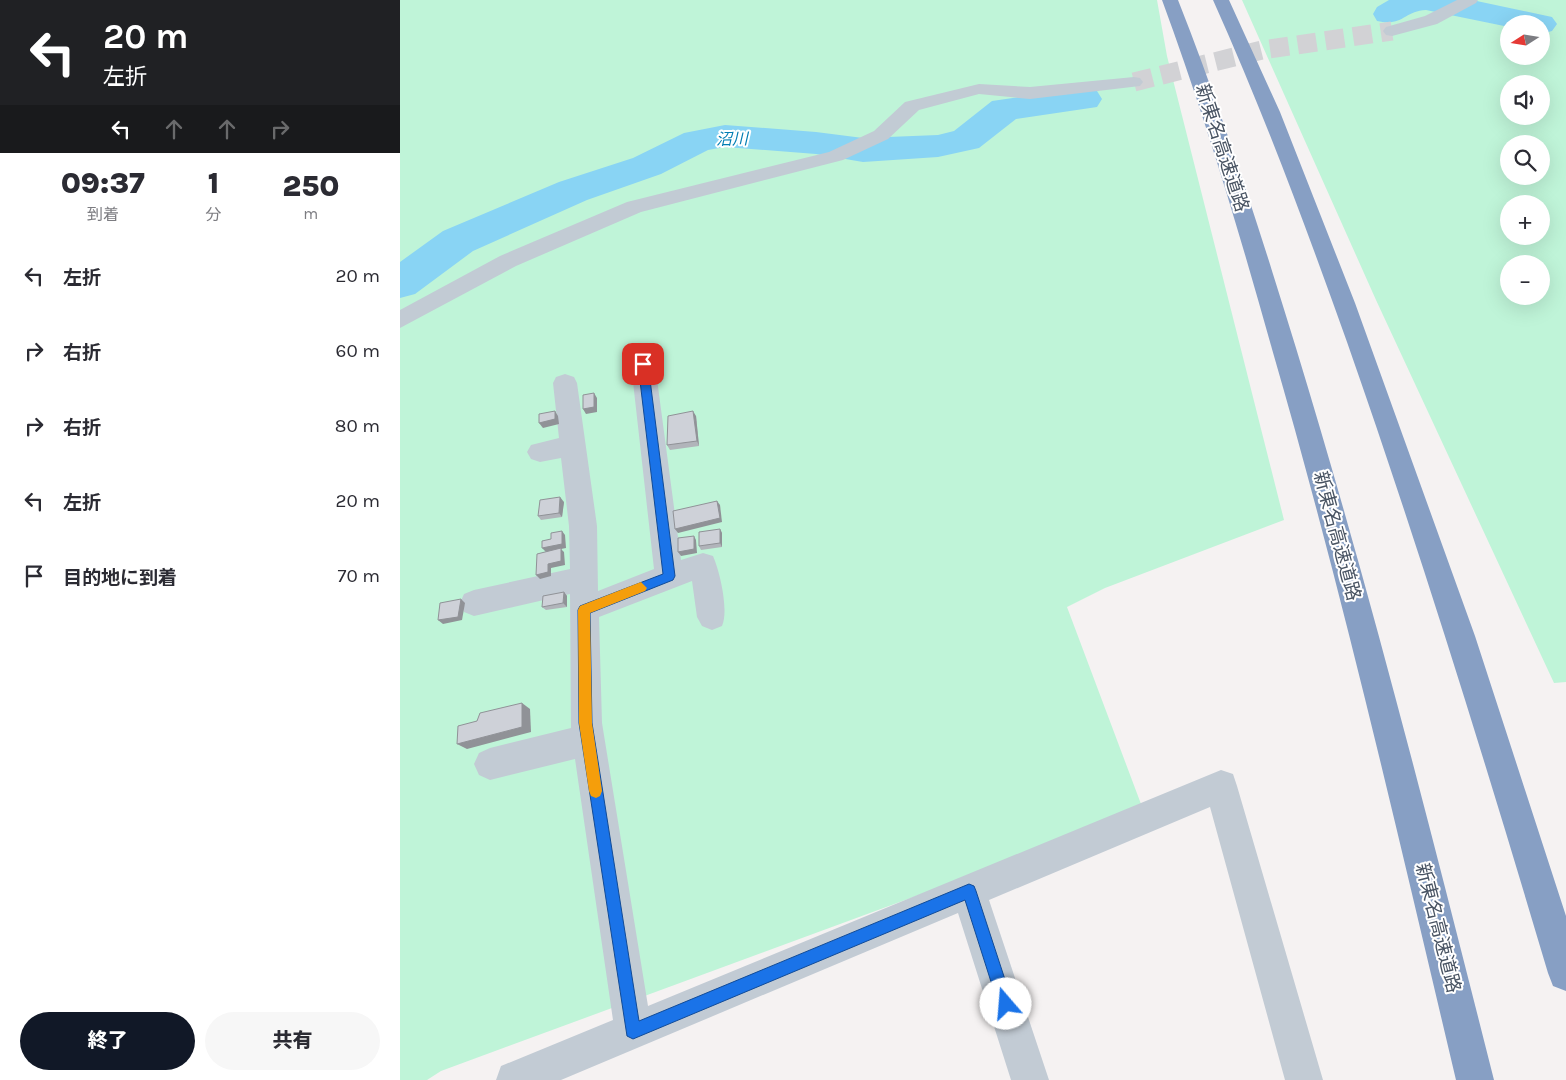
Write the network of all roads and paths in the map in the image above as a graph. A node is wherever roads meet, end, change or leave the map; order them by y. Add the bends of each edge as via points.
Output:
1 (1170, 0) edge
2 (1221, 0) edge
3 (1470, 0) edge
4 (1392, 31) tunnel mouth
5 (1134, 82) tunnel mouth
6 (400, 320) edge
7 (643, 364) dead end
8 (565, 383) dead end
9 (572, 445) junction
10 (540, 452) dead end
11 (669, 576) junction
12 (584, 579) junction
13 (474, 603) dead end
14 (584, 610) junction
15 (712, 616) dead end
16 (588, 740) junction
17 (490, 764) dead end
18 (969, 891) junction
19 (1566, 973) edge
20 (633, 1031) junction
21 (515, 1080) edge
22 (1030, 1080) edge
23 (1304, 1080) edge
24 (1475, 1080) edge

1 - 24 highway, 新東名高速道路 via 1227,157 1304,413 1393,742
2 - 19 highway via 1298,182 1389,425 1503,767
3 - 4 street via 1431,20
5 - 6 street via 1030,93 979,89 912,106 881,135 836,156 634,206 508,261
7 - 11 street
8 - 9 street
9 - 10 street
9 - 12 street via 583,526
11 - 14 street
11 - 15 street via 703,565
12 - 13 street
12 - 14 street
14 - 16 street
16 - 17 street
16 - 20 street
18 - 20 street
18 - 22 street
18 - 23 street via 1221,786
20 - 21 street

